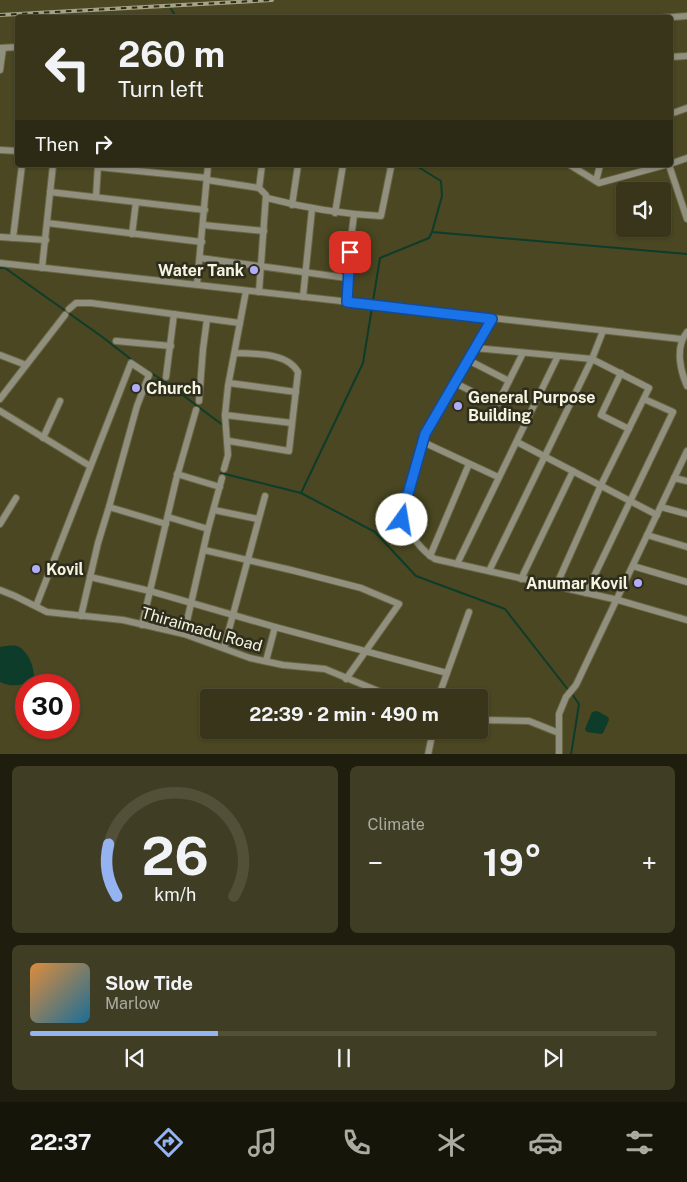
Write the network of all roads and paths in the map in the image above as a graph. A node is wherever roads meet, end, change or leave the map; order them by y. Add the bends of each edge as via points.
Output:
1 (687, 16) edge
2 (673, 17) edge
3 (15, 47) edge
4 (1, 48) edge
5 (687, 56) edge
6 (673, 57) edge
7 (0, 70) edge
8 (687, 108) edge
9 (673, 113) edge
10 (0, 150) edge
11 (15, 151) edge
12 (687, 158) edge
13 (673, 163) edge
14 (22, 167) edge
15 (53, 167) edge
16 (98, 167) edge
17 (106, 167) edge
18 (208, 167) edge
19 (262, 167) edge
20 (298, 167) edge
21 (343, 167) edge
22 (391, 167) edge
23 (573, 167) edge
24 (600, 167) edge
25 (658, 167) edge
26 (671, 167) edge
27 (207, 179) junction
28 (596, 181) junction
29 (259, 188) junction
30 (50, 192) junction
31 (96, 197) junction
32 (267, 198) junction
33 (136, 202) junction
34 (292, 205) junction
35 (312, 209) junction
36 (205, 210) junction
37 (335, 213) junction
38 (354, 215) junction
39 (687, 218) edge
40 (47, 223) junction
41 (203, 226) junction
42 (264, 231) junction
43 (132, 234) junction
44 (0, 237) edge
45 (13, 238) junction
46 (46, 240) junction
47 (202, 242) junction
48 (200, 258) junction
49 (0, 263) edge
50 (261, 266) junction
51 (42, 268) junction
52 (305, 272) junction
53 (347, 278) junction
54 (197, 284) junction
55 (246, 291) junction
56 (259, 292) junction
57 (302, 297) junction
58 (347, 302) junction
59 (174, 314) junction
60 (207, 319) junction
61 (492, 319) junction
62 (240, 323) junction
63 (603, 331) junction
64 (687, 332) edge
65 (681, 340) junction
66 (116, 341) dead end
67 (171, 346) junction
68 (475, 348) junction
69 (235, 352) junction
70 (523, 353) junction
71 (0, 355) edge
72 (558, 356) junction
73 (592, 359) junction
74 (468, 360) junction
75 (26, 365) junction
76 (621, 373) junction
77 (166, 377) dead end
78 (509, 382) junction
79 (229, 383) junction
80 (455, 383) junction
81 (687, 386) edge
82 (296, 392) junction
83 (0, 399) edge
84 (644, 399) junction
85 (60, 401) dead end
86 (199, 401) dead end
87 (196, 410) dead end
88 (0, 411) edge
89 (225, 415) junction
90 (292, 423) junction
91 (629, 429) junction
92 (43, 438) junction
93 (228, 442) junction
94 (423, 442) junction
95 (517, 442) junction
96 (687, 451) edge
97 (546, 456) junction
98 (469, 464) junction
99 (90, 466) junction
100 (224, 469) dead end
101 (573, 471) junction
102 (177, 474) junction
103 (222, 478) dead end
104 (498, 478) junction
105 (674, 478) junction
106 (687, 482) edge
107 (601, 485) junction
108 (220, 486) junction
109 (265, 496) dead end
110 (16, 498) dead end
111 (629, 500) junction
112 (661, 507) junction
113 (109, 508) junction
114 (214, 510) junction
115 (687, 514) edge
116 (657, 515) junction
117 (258, 519) junction
118 (167, 520) junction
119 (0, 524) edge
120 (208, 529) junction
121 (647, 535) junction
122 (687, 547) edge
123 (204, 550) junction
124 (430, 556) junction
125 (247, 560) junction
126 (457, 564) junction
127 (633, 566) junction
128 (489, 571) junction
129 (90, 577) junction
130 (521, 579) junction
131 (687, 582) edge
132 (556, 586) junction
133 (0, 590) edge
134 (150, 591) junction
135 (586, 593) junction
136 (618, 600) junction
137 (192, 602) junction
138 (36, 606) junction
139 (470, 612) dead end
140 (234, 615) junction
141 (81, 616) junction
142 (687, 620) edge
143 (142, 625) junction
144 (275, 628) junction
145 (184, 634) junction
146 (224, 648) junction
147 (366, 651) junction
148 (266, 661) junction
149 (447, 673) junction
150 (346, 679) junction
151 (372, 689) edge
152 (441, 689) edge
153 (488, 720) edge
154 (560, 733) junction
155 (431, 739) edge
156 (428, 754) edge
157 (559, 754) edge

1 - 2 street
3 - 4 street
4 - 7 street
5 - 6 street
8 - 9 street
10 - 11 street
12 - 13 street
14 - 45 street
15 - 30 street
16 - 31 street
17 - 27 street
18 - 27 street
19 - 29 street
20 - 34 street
21 - 37 street
22 - 38 street via 381,216
23 - 28 street
24 - 28 street
25 - 28 street via 599,183
26 - 39 street
27 - 29 street
27 - 36 street
29 - 32 street
30 - 31 street
30 - 40 street
31 - 33 street
32 - 34 street
32 - 42 street
33 - 36 street
33 - 43 street
34 - 35 street
35 - 37 street
35 - 52 street
36 - 41 street
37 - 38 street
38 - 53 street
40 - 43 street
40 - 46 street
41 - 42 street
41 - 47 street
42 - 50 street
43 - 47 street
44 - 45 street
45 - 46 street
46 - 51 street
47 - 48 street
48 - 50 street
48 - 54 street
49 - 51 street
50 - 52 street
50 - 56 street
51 - 54 street
52 - 53 street
52 - 57 street
53 - 58 street
54 - 55 street
55 - 56 street
55 - 62 street
56 - 57 street
57 - 58 street
58 - 61 street
59 - 60 street
59 - 67 street
59 - 75 street via 76,303
60 - 62 street
60 - 86 street
61 - 63 street
61 - 68 street
62 - 69 street
63 - 65 street
63 - 73 street
64 - 65 street
65 - 81 street via 681,370
66 - 67 street
67 - 77 street
68 - 70 street
68 - 74 street
69 - 79 street
69 - 82 street via 269,356 295,366 298,372
70 - 72 street
70 - 78 street
71 - 75 street
72 - 73 street
72 - 95 street
73 - 76 street
73 - 97 street
74 - 78 street
74 - 80 street
75 - 83 street
76 - 84 street via 649,388
76 - 91 street via 601,415
78 - 80 street via 498,403
79 - 82 street
79 - 89 street
80 - 94 street
82 - 90 street
84 - 91 street
84 - 111 street via 673,412
85 - 92 street
87 - 102 street
88 - 92 street
89 - 90 street
89 - 93 street
90 - 93 street via 289,451
91 - 107 street
92 - 99 street
93 - 100 street
94 - 98 street
94 - 124 street via 402,520
95 - 97 street
95 - 104 street
96 - 105 street
97 - 101 street
97 - 128 street
98 - 104 street
98 - 124 street
99 - 113 street via 131,362 149,375 123,452
99 - 138 street
101 - 107 street
101 - 130 street
102 - 108 street
102 - 118 street
103 - 108 street
104 - 126 street
105 - 106 street
105 - 112 street
107 - 111 street
107 - 132 street
108 - 114 street
109 - 117 street
110 - 119 street
111 - 116 street
111 - 135 street
112 - 115 street
112 - 116 street
113 - 118 street
113 - 129 street
114 - 117 street
114 - 120 street
116 - 121 street
117 - 125 street
118 - 120 street
118 - 134 street
120 - 123 street
121 - 122 street
121 - 127 street
123 - 125 street
123 - 137 street
124 - 126 street
125 - 140 street
125 - 147 street via 361,588 399,604
126 - 128 street
127 - 131 street
127 - 136 street
128 - 130 street
129 - 134 street
129 - 141 street
130 - 132 street
132 - 135 street
133 - 138 street, Thiraimadu Road
134 - 137 street
134 - 143 street
135 - 136 street
136 - 142 street
136 - 154 street via 576,685 566,697 560,714
137 - 140 street
137 - 145 street
138 - 141 street, Thiraimadu Road via 47,612
139 - 149 street
140 - 144 street
140 - 146 street
141 - 143 street, Thiraimadu Road
143 - 145 street, Thiraimadu Road
144 - 147 street
144 - 148 street
145 - 146 street, Thiraimadu Road
146 - 148 street, Thiraimadu Road
147 - 149 street
147 - 150 street
148 - 150 street, Thiraimadu Road via 326,669
149 - 152 street
150 - 151 street, Thiraimadu Road
153 - 154 street via 529,720
154 - 157 street
155 - 156 street

